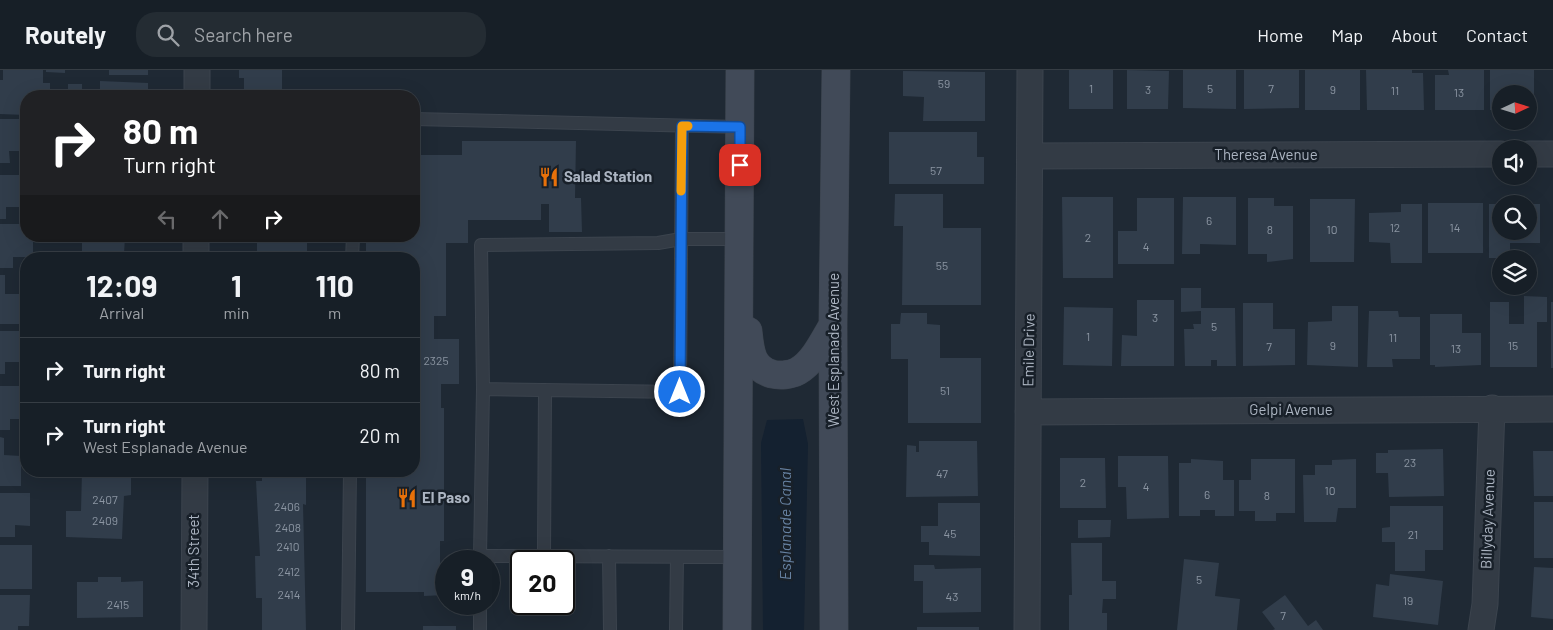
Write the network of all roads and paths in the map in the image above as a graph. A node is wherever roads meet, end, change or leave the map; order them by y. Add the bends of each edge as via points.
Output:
1 (197, 70) edge
2 (740, 70) edge
3 (821, 70) edge
4 (836, 70) edge
5 (1030, 70) edge
6 (197, 90) edge
7 (420, 119) edge
8 (682, 126) junction
9 (740, 127) junction
10 (836, 146) junction
11 (1492, 154) edge
12 (1537, 154) edge
13 (1553, 154) edge
14 (1031, 156) junction
15 (681, 239) junction
16 (740, 240) junction
17 (833, 325) junction
18 (483, 389) junction
19 (545, 390) junction
20 (1492, 408) junction
21 (1553, 409) edge
22 (1028, 412) junction
23 (195, 477) edge
24 (350, 477) edge
25 (480, 550) edge
26 (544, 550) edge
27 (575, 556) edge
28 (610, 556) junction
29 (677, 557) junction
30 (738, 557) junction
31 (480, 615) edge
32 (194, 630) edge
33 (348, 630) edge
34 (480, 630) edge
35 (610, 630) edge
36 (676, 630) edge
37 (737, 630) edge
38 (834, 630) edge
39 (1027, 630) edge
40 (1481, 630) edge

1 - 6 street
2 - 9 main road
3 - 10 main road via 822,130
4 - 10 main road, West Esplanade Avenue
5 - 14 street, Emile Drive
7 - 8 lane
8 - 9 lane
8 - 15 lane
9 - 16 main road
10 - 17 main road, West Esplanade Avenue
11 - 14 street, Theresa Avenue
12 - 13 street
14 - 22 street, Emile Drive
15 - 16 lane
15 - 18 lane via 658,243 481,246
15 - 19 lane via 680,392
16 - 17 main road via 749,342 753,359 762,371 779,376 798,371 810,360
16 - 30 main road
17 - 38 main road, West Esplanade Avenue
18 - 19 lane
18 - 25 lane
19 - 26 lane
20 - 21 street, Gelpi Avenue
20 - 22 street, Gelpi Avenue
20 - 40 street, Billyday Avenue via 1486,604
22 - 39 street, Emile Drive
23 - 32 street, 34th Street
24 - 33 lane
27 - 28 lane
28 - 29 lane
28 - 35 lane
29 - 30 lane
29 - 36 lane
30 - 37 main road
31 - 34 lane

